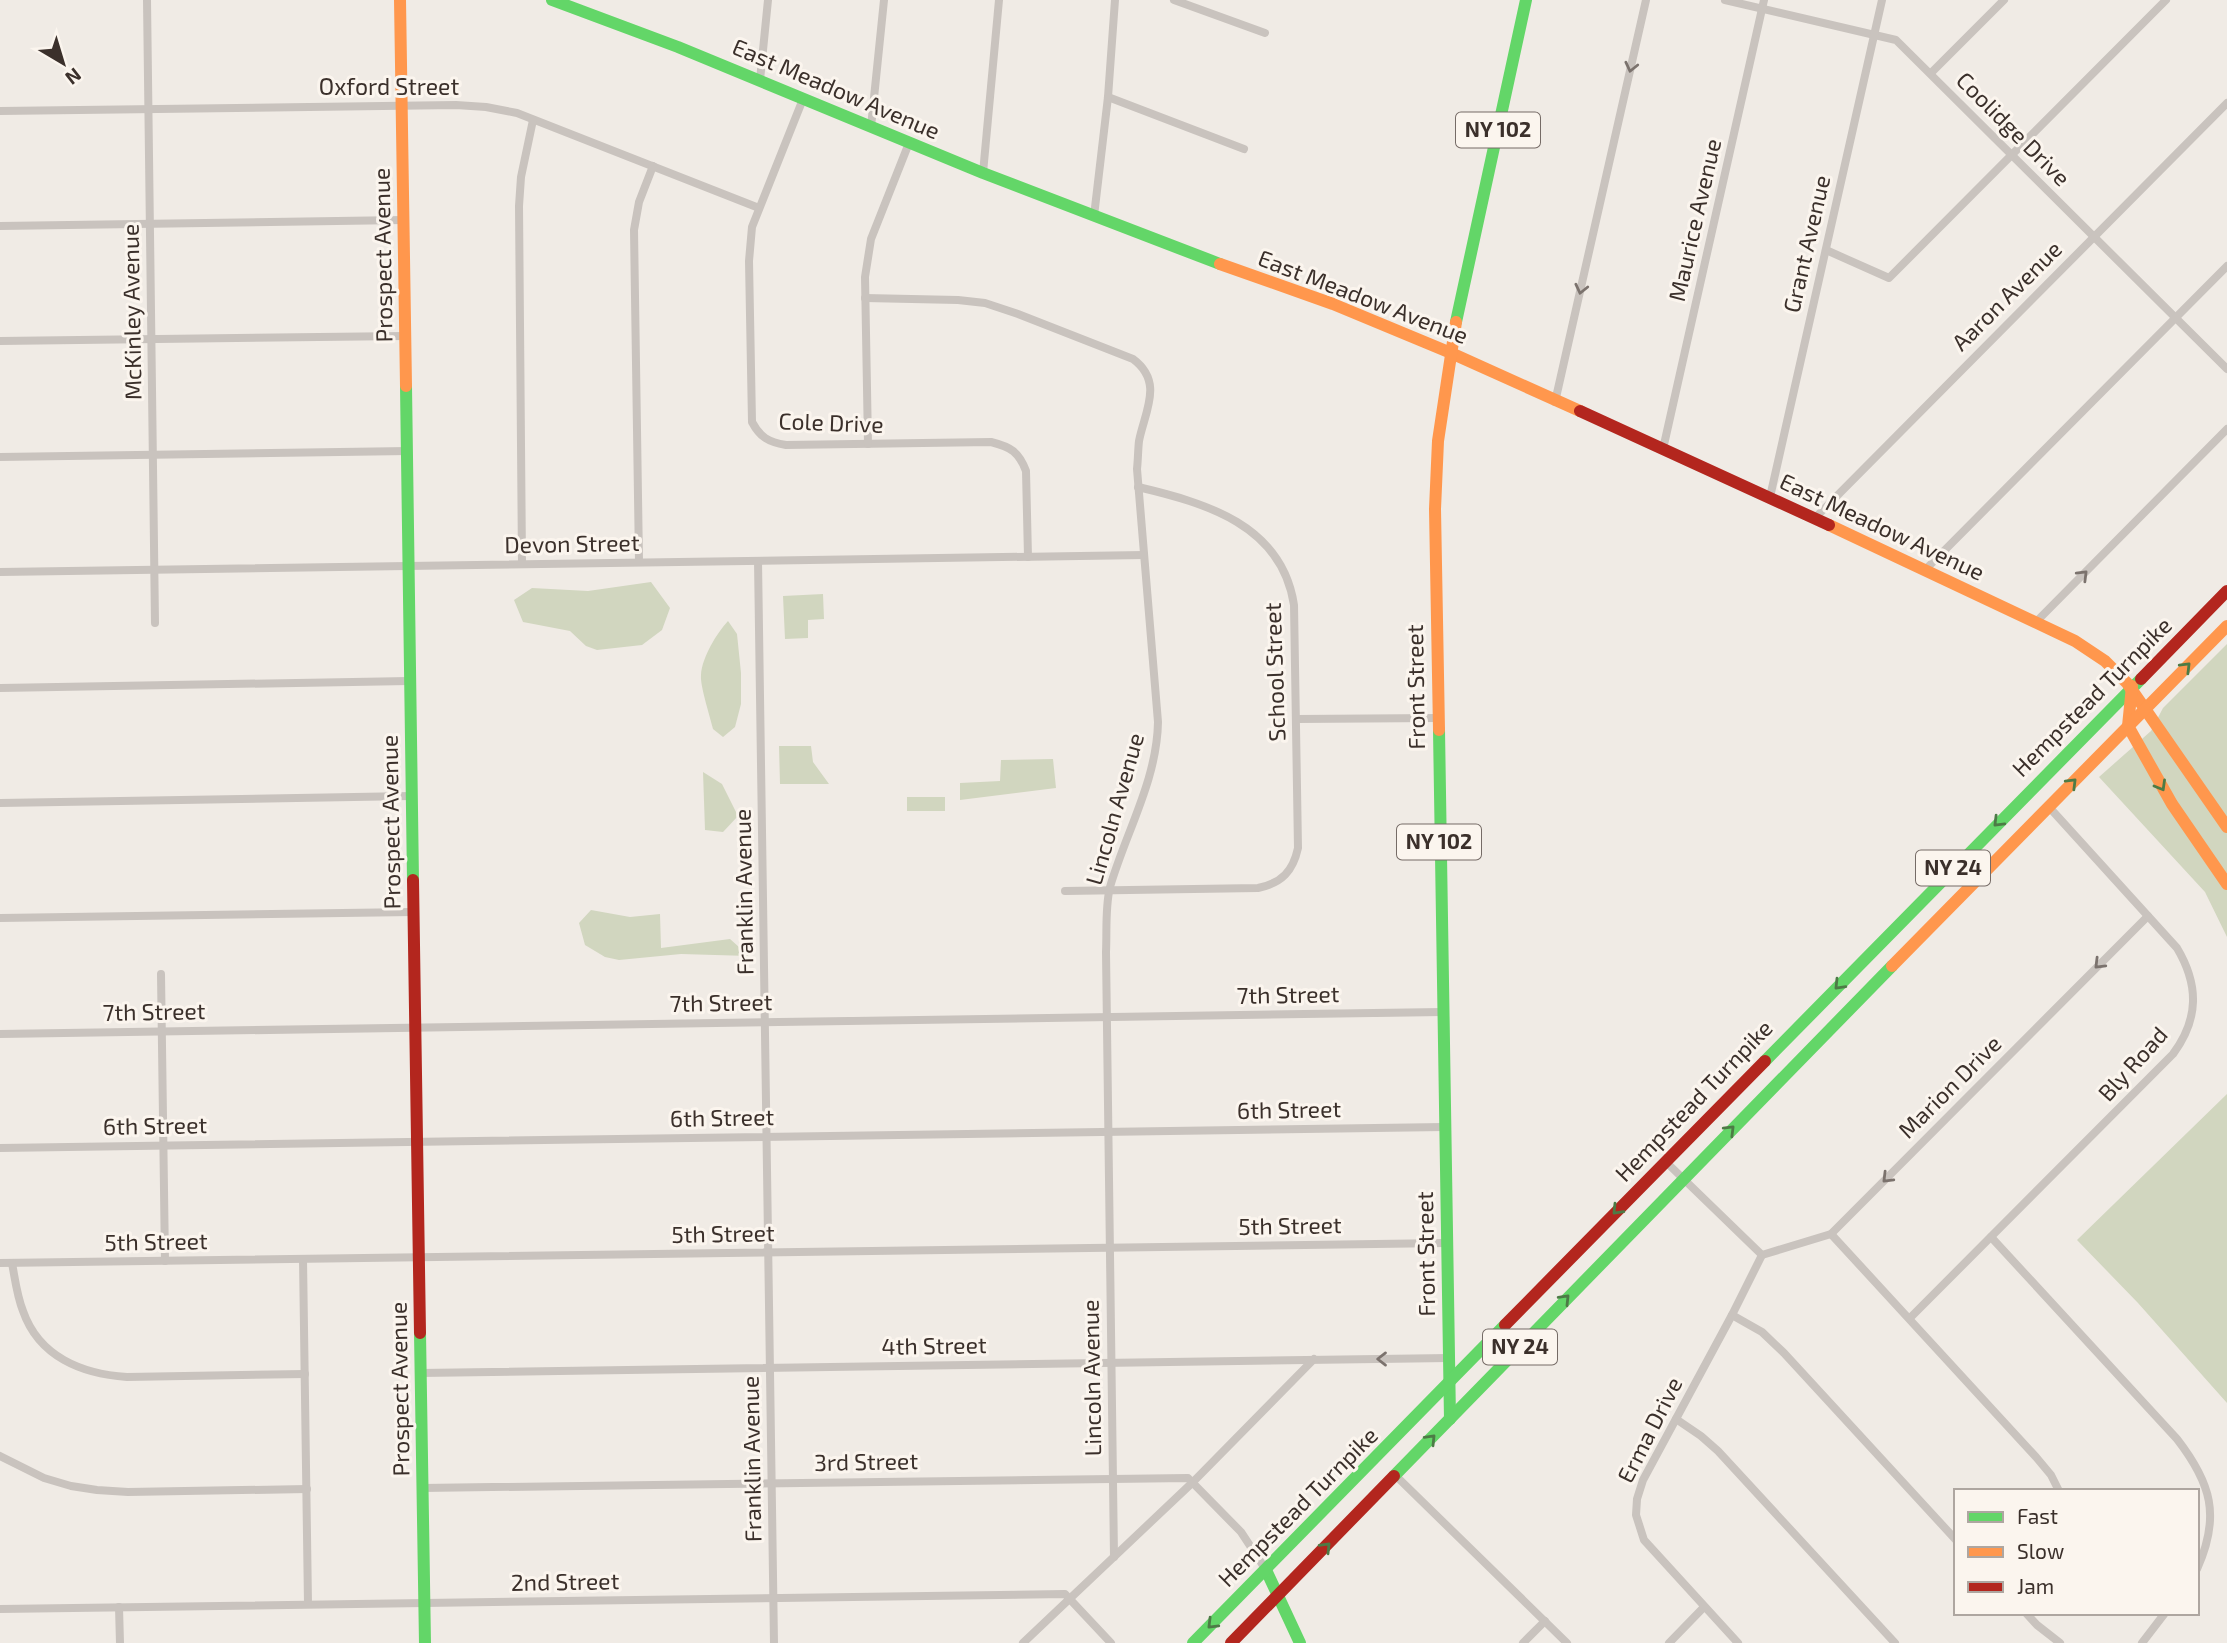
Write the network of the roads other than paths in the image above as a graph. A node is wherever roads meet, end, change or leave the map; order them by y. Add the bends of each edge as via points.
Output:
1 (147, 0) edge
2 (400, 0) edge
3 (552, 0) edge
4 (768, 0) edge
5 (884, 0) edge
6 (999, 0) edge
7 (1115, 0) edge
8 (1174, 0) edge
9 (1526, 0) edge
10 (1646, 0) edge
11 (1725, 0) edge
12 (1882, 0) edge
13 (2004, 0) edge
14 (2166, 0) edge
15 (1763, 4) edge
16 (1265, 33) dead end
17 (1875, 34) junction
18 (1931, 73) junction
19 (760, 80) junction
20 (1108, 97) junction
21 (803, 99) junction
22 (2227, 103) edge
23 (401, 106) junction
24 (149, 109) junction
25 (0, 111) edge
26 (533, 120) junction
27 (871, 127) junction
28 (909, 143) junction
29 (1244, 149) dead end
30 (2012, 156) junction
31 (653, 166) junction
32 (983, 173) junction
33 (759, 208) junction
34 (1094, 216) junction
35 (403, 220) junction
36 (150, 224) junction
37 (0, 226) edge
38 (2093, 237) junction
39 (1826, 250) junction
40 (2227, 266) edge
41 (865, 298) junction
42 (2175, 318) junction
43 (405, 336) junction
44 (152, 339) junction
45 (0, 341) edge
46 (1451, 353) junction
47 (2227, 369) edge
48 (1555, 401) junction
49 (2227, 429) edge
50 (868, 444) junction
51 (1664, 449) junction
52 (408, 451) junction
53 (153, 454) junction
54 (0, 457) edge
55 (1139, 487) junction
56 (1770, 497) junction
57 (1815, 518) junction
58 (1144, 555) junction
59 (1028, 557) junction
60 (758, 561) junction
61 (639, 562) junction
62 (522, 563) junction
63 (409, 566) junction
64 (155, 570) junction
65 (1925, 570) junction
66 (0, 572) edge
67 (2227, 591) edge
68 (155, 622) dead end
69 (2035, 623) junction
70 (2227, 626) edge
71 (409, 681) junction
72 (2132, 686) junction
73 (0, 688) edge
74 (2146, 709) junction
75 (1437, 718) junction
76 (1297, 719) junction
77 (2129, 726) junction
78 (411, 796) junction
79 (0, 803) edge
80 (2049, 807) junction
81 (2227, 827) edge
82 (2227, 884) edge
83 (1110, 890) junction
84 (1065, 891) dead end
85 (413, 912) junction
86 (2148, 916) junction
87 (0, 918) edge
88 (161, 974) dead end
89 (1442, 1012) junction
90 (1106, 1017) junction
91 (765, 1022) junction
92 (415, 1027) junction
93 (162, 1031) junction
94 (0, 1034) edge
95 (1444, 1127) junction
96 (1108, 1132) junction
97 (767, 1137) junction
98 (417, 1142) junction
99 (163, 1145) junction
100 (0, 1148) edge
101 (1665, 1161) junction
102 (1682, 1179) junction
103 (1831, 1234) junction
104 (1991, 1237) junction
105 (1446, 1243) junction
106 (1110, 1248) junction
107 (769, 1253) junction
108 (1762, 1255) junction
109 (419, 1257) junction
110 (303, 1259) junction
111 (165, 1261) junction
112 (0, 1263) edge
113 (12, 1263) junction
114 (1732, 1315) junction
115 (1910, 1318) junction
116 (1449, 1358) junction
117 (1314, 1359) junction
118 (1111, 1363) junction
119 (771, 1368) junction
120 (421, 1373) junction
121 (305, 1374) junction
122 (1449, 1383) junction
123 (1450, 1419) junction
124 (1676, 1419) junction
125 (0, 1456) edge
126 (1395, 1475) junction
127 (1113, 1478) junction
128 (772, 1482) junction
129 (1193, 1482) junction
130 (422, 1488) junction
131 (307, 1489) junction
132 (2058, 1489) edge
133 (1954, 1538) edge
134 (1114, 1557) junction
135 (2199, 1565) edge
136 (1266, 1570) junction
137 (1278, 1596) junction
138 (773, 1598) junction
139 (1070, 1600) junction
140 (308, 1604) junction
141 (424, 1604) junction
142 (120, 1607) junction
143 (1704, 1607) junction
144 (0, 1609) edge
145 (2028, 1615) edge
146 (2163, 1615) edge
147 (1545, 1621) junction
148 (120, 1643) edge
149 (425, 1643) edge
150 (774, 1643) edge
151 (1023, 1643) edge
152 (1111, 1643) edge
153 (1193, 1643) edge
154 (1230, 1643) edge
155 (1300, 1643) edge
156 (1523, 1643) edge
157 (1567, 1643) edge
158 (1669, 1643) edge
159 (1738, 1643) edge
160 (1895, 1643) edge
161 (2060, 1643) edge
162 (2142, 1643) edge

1 - 24 street, McKinley Avenue
2 - 23 main road, Prospect Avenue
3 - 19 main road, East Meadow Avenue
4 - 19 street
5 - 27 street
6 - 32 street
7 - 20 street
8 - 16 street
9 - 46 main road, Front Street / NY 102
10 -> 48 street
11 - 15 street, Coolidge Drive
12 - 17 street, Grant Avenue
13 - 18 street
14 - 30 street
15 - 17 street, Coolidge Drive
15 - 51 street, Maurice Avenue
17 - 18 street, Coolidge Drive via 1896,40
17 - 39 street, Grant Avenue
18 - 30 street, Coolidge Drive
19 - 21 main road, East Meadow Avenue
20 - 29 street
20 - 34 street
21 - 27 main road, East Meadow Avenue
21 - 33 street, Cole Drive
22 - 38 street, Aaron Avenue
23 - 24 street, Oxford Street
23 - 26 street, Oxford Street via 486,107
23 - 35 main road, Prospect Avenue
24 - 25 street, Oxford Street
24 - 36 street, McKinley Avenue
26 - 31 street, Oxford Street
26 - 62 street via 519,206
27 - 28 main road, East Meadow Avenue
28 - 32 main road, East Meadow Avenue
28 - 41 street via 871,239
30 - 38 street, Coolidge Drive
30 - 39 street via 1889,278
31 - 33 street, Oxford Street
31 - 61 street via 634,230
32 - 34 main road, East Meadow Avenue
33 - 50 street, Cole Drive via 749,261 752,422 758,434 777,444
34 - 46 main road, East Meadow Avenue
35 - 36 street
35 - 43 main road, Prospect Avenue
36 - 37 street
36 - 44 street, McKinley Avenue
38 - 42 street, Coolidge Drive
38 - 57 street, Aaron Avenue
39 - 56 street, Grant Avenue
40 - 42 street
41 - 50 street
41 - 55 street, Lincoln Avenue via 985,303 1133,359 1149,379 1151,394 1139,442
42 - 47 street, Coolidge Drive
42 - 65 street
43 - 44 street
43 - 52 main road, Prospect Avenue
44 - 45 street
44 - 53 street, McKinley Avenue
46 - 48 main road, East Meadow Avenue
46 - 75 main road, Front Street / NY 102 via 1438,441 1435,509
48 - 51 main road, East Meadow Avenue
69 -> 49 street
50 - 59 street, Cole Drive via 991,442 1012,449 1022,458 1026,471
51 - 56 main road, East Meadow Avenue
52 - 53 street
52 - 63 main road, Prospect Avenue
53 - 54 street
53 - 64 street, McKinley Avenue
55 - 58 street, Lincoln Avenue
55 - 76 street, School Street via 1178,496 1234,519 1273,554 1286,576 1294,605
56 - 57 main road, East Meadow Avenue
57 - 65 main road, East Meadow Avenue
58 - 59 street, Devon Street
58 - 83 street, Lincoln Avenue via 1158,743
59 - 60 street, Devon Street
60 - 61 street, Devon Street
60 - 91 street, Franklin Avenue
61 - 62 street, Devon Street
62 - 63 street, Devon Street
63 - 64 street, Devon Street
63 - 71 main road, Prospect Avenue
64 - 66 street, Devon Street
64 - 68 street, McKinley Avenue
65 - 69 main road, East Meadow Avenue
67 - 72 main road, Hempstead Turnpike / NY 24
69 - 72 main road, East Meadow Avenue via 2097,653
74 -> 70 main road, Hempstead Turnpike / NY 24
71 - 73 street
71 - 78 main road, Prospect Avenue
72 - 74 main road, East Meadow Avenue
72 - 77 main road
72 -> 101 main road, Hempstead Turnpike / NY 24
74 - 77 main road, Hempstead Turnpike / NY 24
74 - 81 main road, East Meadow Avenue
75 - 76 street
75 - 89 main road, Front Street / NY 102
76 - 83 street, School Street via 1298,848 1285,877 1258,888
80 -> 77 main road, Hempstead Turnpike / NY 24
77 -> 82 main road via 2172,804
78 - 79 street
78 - 85 main road, Prospect Avenue
80 - 86 street, Bly Road
102 -> 80 main road, Hempstead Turnpike / NY 24
83 - 84 street
83 - 90 street, Lincoln Avenue
85 - 87 street
85 - 92 main road, Prospect Avenue
86 -> 103 street, Marion Drive
86 - 104 street, Bly Road via 2186,963 2193,998 2187,1030 2173,1054
88 - 93 street
89 - 90 street, 7th Street
89 - 95 main road, Front Street / NY 102
90 - 91 street, 7th Street
90 - 96 street, Lincoln Avenue
91 - 92 street, 7th Street
91 - 97 street, Franklin Avenue
92 - 93 street, 7th Street
92 - 98 main road, Prospect Avenue
93 - 94 street, 7th Street
93 - 99 street
95 - 96 street, 6th Street
95 - 105 main road, Front Street / NY 102
96 - 97 street, 6th Street
96 - 106 street, Lincoln Avenue
97 - 98 street, 6th Street
97 - 107 street, Franklin Avenue
98 - 99 street, 6th Street
98 - 109 main road, Prospect Avenue
99 - 100 street, 6th Street
99 - 111 street
101 - 102 street
101 -> 122 main road, Hempstead Turnpike / NY 24
102 - 108 street
123 -> 102 main road, Hempstead Turnpike / NY 24
103 - 108 street, Marion Drive
103 - 115 street
104 - 115 street, Bly Road
104 - 135 street via 2195,1462 2206,1486 2211,1525
105 - 106 street, 5th Street
105 - 116 main road, Front Street / NY 102
106 - 107 street, 5th Street
106 - 118 street, Lincoln Avenue
107 - 109 street, 5th Street
107 - 119 street, Franklin Avenue
108 - 114 street, Erma Drive
109 - 110 street, 5th Street
109 - 120 main road, Prospect Avenue
110 - 111 street, 5th Street
110 - 121 street
111 - 113 street, 5th Street
112 - 113 street, 5th Street
113 - 121 street via 22,1309 37,1337 57,1356 85,1371 127,1377
114 - 124 street, Erma Drive
114 - 133 street via 1762,1332 1784,1353
115 - 132 street via 2052,1475
116 -> 117 street, 4th Street
116 - 122 main road, Front Street / NY 102
117 - 118 street, 4th Street
117 - 129 street
118 - 119 street, 4th Street
118 - 127 street, Lincoln Avenue
119 - 120 street, 4th Street
119 - 128 street, Franklin Avenue
120 - 130 main road, Prospect Avenue
121 - 131 street
122 - 123 main road, Front Street
122 - 136 main road, Hempstead Turnpike / NY 24
126 -> 123 main road, Hempstead Turnpike / NY 24
124 - 143 street, Erma Drive via 1643,1480 1636,1515 1644,1540
124 - 160 street via 1718,1451
125 - 131 street via 44,1478 97,1490
137 -> 126 main road, Hempstead Turnpike / NY 24
126 - 147 street
127 - 128 street, 3rd Street
127 - 129 street, 3rd Street via 1188,1478
127 - 134 street, Lincoln Avenue
128 - 130 street, 3rd Street
128 - 138 street, Franklin Avenue
129 - 134 street
129 - 136 street via 1241,1532
130 - 141 main road, Prospect Avenue
131 - 140 street
134 - 139 street
136 - 137 main road
136 -> 153 main road, Hempstead Turnpike / NY 24
137 - 154 main road, Hempstead Turnpike / NY 24
137 - 155 main road
138 - 139 street, 2nd Street via 1065,1594
138 - 141 street, 2nd Street
138 - 150 street, Franklin Avenue
139 - 151 street
139 - 152 street
140 - 141 street, 2nd Street
140 - 142 street, 2nd Street
141 - 149 main road, Prospect Avenue
142 - 144 street, 2nd Street
142 - 148 street
143 - 158 street
143 - 159 street, Erma Drive
145 - 161 street
146 - 162 street
147 - 156 street
147 - 157 street

